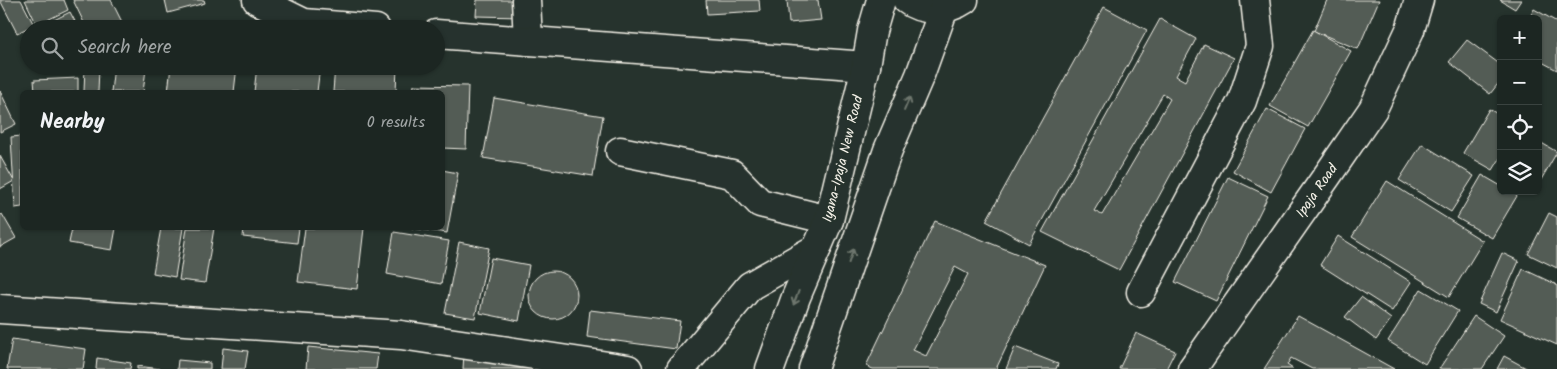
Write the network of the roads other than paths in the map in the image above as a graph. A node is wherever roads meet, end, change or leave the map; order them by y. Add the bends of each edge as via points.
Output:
1 (258, 0) edge
2 (526, 0) edge
3 (881, 0) edge
4 (907, 0) edge
5 (1255, 0) edge
6 (1419, 0) edge
7 (954, 4) edge
8 (298, 20) edge
9 (445, 35) edge
10 (528, 41) junction
11 (866, 66) junction
12 (620, 151) dead end
13 (829, 220) junction
14 (817, 248) junction
15 (1141, 292) dead end
16 (0, 309) edge
17 (628, 369) edge
18 (681, 369) edge
19 (770, 369) edge
20 (813, 369) edge
21 (1192, 369) edge

1 - 8 street
2 - 10 street
3 - 11 street, Iyana-Ipaja New Road
4 - 7 street via 927,8
5 - 15 street via 1260,46 1242,101
6 - 21 street, Ipaja Road via 1410,30 1373,109
20 -> 7 street via 888,150
9 - 10 street
10 - 11 street
11 - 13 street, Iyana-Ipaja New Road
12 - 13 street via 732,174 760,203
13 - 14 street, Iyana-Ipaja New Road
14 - 18 street via 750,286
14 -> 19 street, Iyana-Ipaja New Road
16 - 17 street via 400,335

